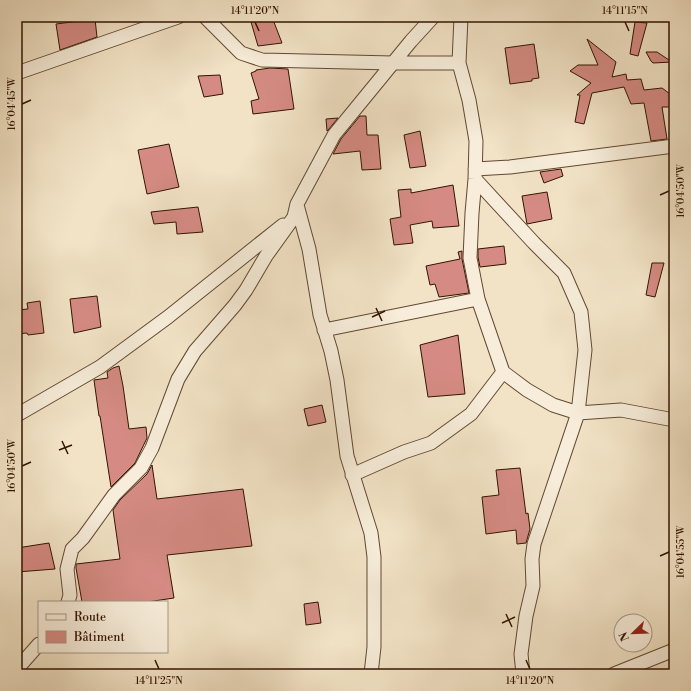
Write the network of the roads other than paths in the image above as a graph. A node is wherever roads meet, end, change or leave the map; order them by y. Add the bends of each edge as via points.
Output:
1 (178, 17) edge
2 (205, 17) edge
3 (433, 17) edge
4 (461, 17) edge
5 (459, 63) junction
6 (393, 64) junction
7 (17, 73) edge
8 (674, 146) edge
9 (475, 174) junction
10 (295, 210) junction
11 (478, 299) junction
12 (324, 330) junction
13 (503, 372) junction
14 (578, 413) junction
15 (17, 416) edge
16 (674, 420) edge
17 (352, 475) junction
18 (68, 601) edge
19 (38, 645) edge
20 (674, 650) edge
21 (17, 669) edge
22 (371, 674) edge
23 (523, 674) edge
24 (614, 674) edge

1 - 7 street
2 - 6 street via 241,54 262,60
3 - 6 street
4 - 5 street
5 - 6 street
5 - 9 street via 476,141
6 - 10 street via 334,136
8 - 9 street via 510,167
9 - 11 street via 470,258
9 - 14 street via 534,243 564,273 580,312 585,350
10 - 12 street via 309,249
10 - 15 street via 168,318 100,367
10 - 18 street via 246,290 195,351 178,379 152,448 141,468 114,495 72,549 67,569
11 - 12 street
11 - 13 street
12 - 17 street via 337,380
13 - 14 street via 553,405
13 - 17 street via 470,414 431,443
14 - 16 street via 621,410
14 - 23 street via 534,544 533,586 521,654
17 - 22 street via 371,533 374,557 374,647
19 - 21 street
20 - 24 street

